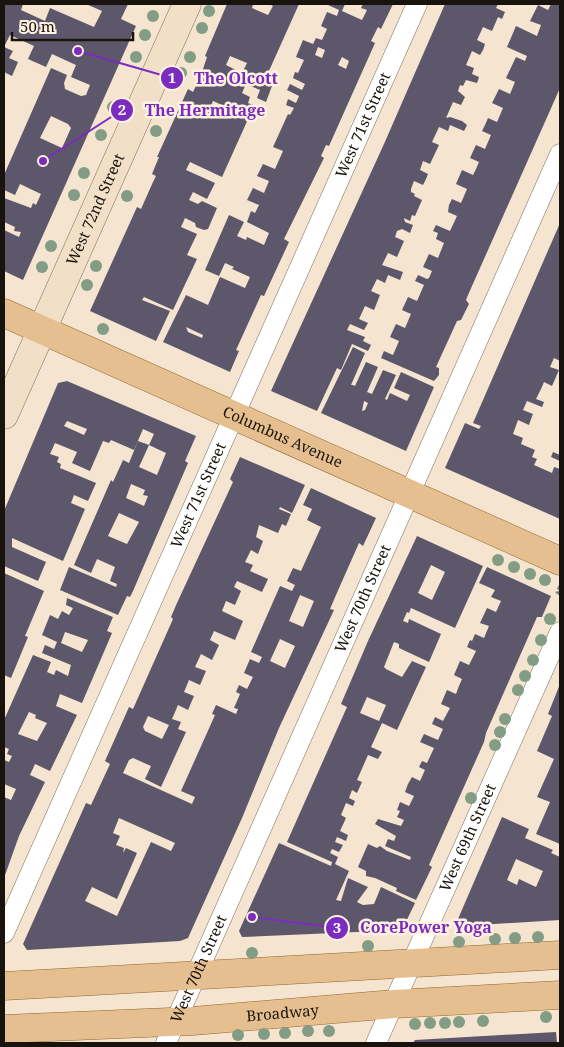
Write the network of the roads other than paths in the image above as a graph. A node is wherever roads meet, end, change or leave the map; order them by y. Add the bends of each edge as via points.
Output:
1 (187, 4) edge
2 (417, 4) edge
3 (560, 154) edge
4 (4, 313) edge
5 (42, 330) junction
6 (4, 415) edge
7 (234, 416) junction
8 (410, 494) junction
9 (560, 561) edge
10 (560, 632) edge
11 (4, 933) edge
12 (560, 955) edge
13 (412, 963) junction
14 (196, 975) junction
15 (4, 986) edge
16 (560, 995) edge
17 (394, 1004) junction
18 (4, 1031) edge
19 (171, 1032) edge
20 (21, 1043) edge
21 (376, 1043) edge

1 - 5 main road, West 72nd Street
2 - 7 street, West 71st Street
3 - 8 street, West 70th Street
4 - 5 main road, Columbus Avenue
5 - 6 main road, West 72nd Street
5 - 7 main road, Columbus Avenue
7 - 8 main road, Columbus Avenue
7 - 11 street, West 71st Street
8 - 9 main road, Columbus Avenue
8 - 14 street, West 70th Street
10 - 13 street, West 69th Street
12 - 13 main road
13 - 14 main road
13 - 17 street, West 69th Street
14 - 15 main road
14 - 19 street, West 70th Street
16 - 17 main road, Broadway
17 - 19 main road, Broadway
17 - 21 street, West 69th Street
18 - 19 main road, Broadway
18 - 20 main road

